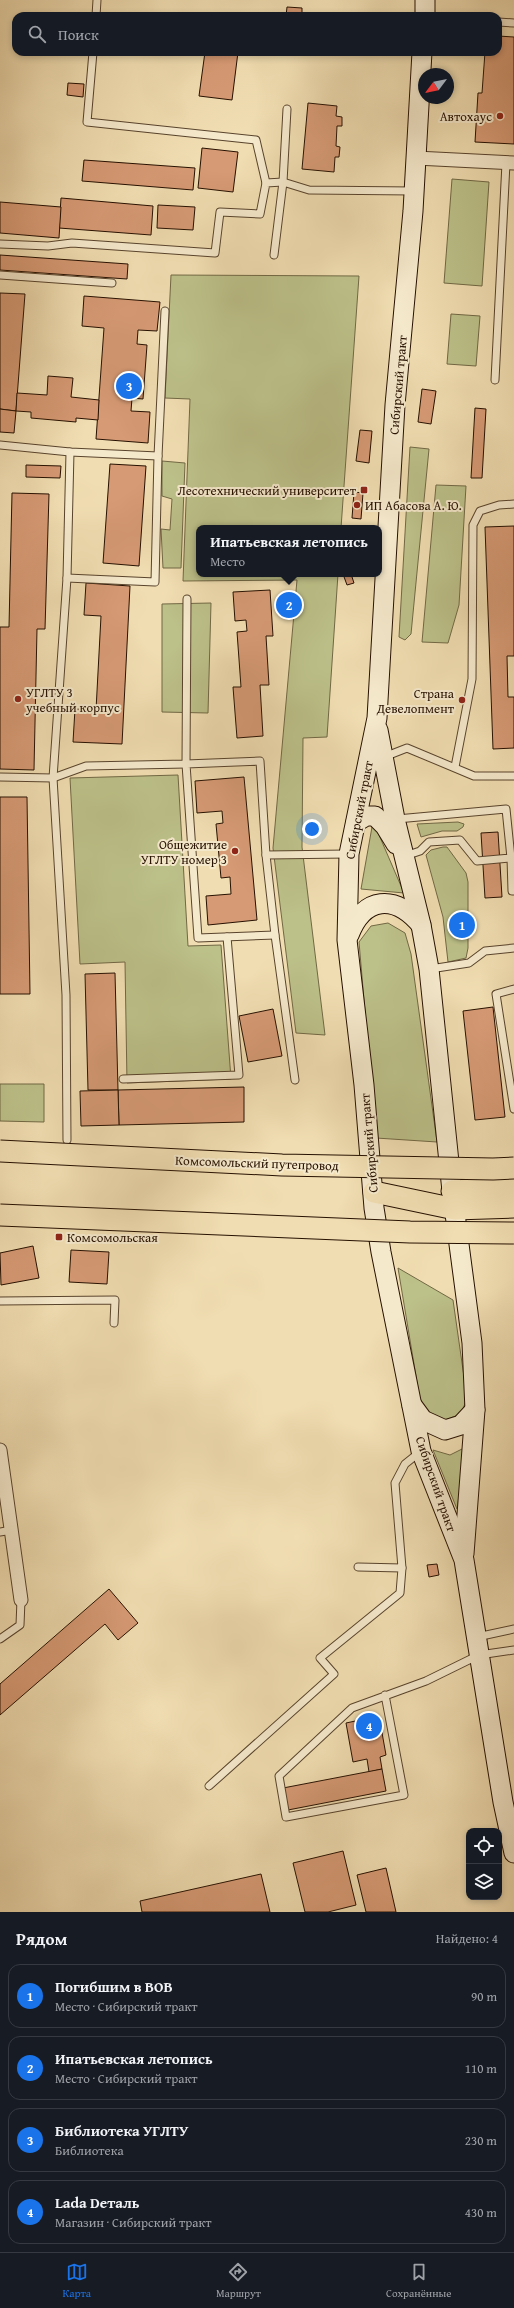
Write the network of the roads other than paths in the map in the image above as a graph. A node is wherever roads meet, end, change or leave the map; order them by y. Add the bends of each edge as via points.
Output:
1 (97, 0) edge
2 (425, 0) edge
3 (96, 12) edge
4 (425, 12) edge
5 (502, 22) edge
6 (514, 23) edge
7 (93, 56) edge
8 (422, 56) edge
9 (287, 109) dead end
10 (416, 158) junction
11 (510, 163) edge
12 (283, 182) junction
13 (266, 183) junction
14 (414, 191) junction
15 (0, 244) edge
16 (274, 254) dead end
17 (0, 275) edge
18 (112, 283) dead end
19 (165, 311) dead end
20 (495, 380) dead end
21 (0, 445) edge
22 (70, 452) junction
23 (158, 456) junction
24 (514, 504) edge
25 (67, 578) junction
26 (187, 599) dead end
27 (377, 718) junction
28 (383, 758) junction
29 (186, 764) junction
30 (455, 767) junction
31 (514, 776) edge
32 (0, 777) edge
33 (53, 778) junction
34 (510, 809) edge
35 (395, 819) junction
36 (356, 822) junction
37 (349, 854) junction
38 (266, 855) junction
39 (404, 857) junction
40 (511, 858) junction
41 (514, 891) edge
42 (422, 925) junction
43 (275, 935) junction
44 (227, 937) junction
45 (347, 940) junction
46 (514, 948) edge
47 (429, 969) junction
48 (514, 989) edge
49 (123, 1079) dead end
50 (295, 1080) dead end
51 (514, 1109) edge
52 (67, 1140) dead end
53 (0, 1151) edge
54 (514, 1168) edge
55 (514, 1188) edge
56 (374, 1192) junction
57 (454, 1200) junction
58 (514, 1207) edge
59 (0, 1215) edge
60 (514, 1233) edge
61 (0, 1301) edge
62 (114, 1323) dead end
63 (412, 1405) junction
64 (475, 1410) junction
65 (0, 1450) edge
66 (422, 1451) junction
67 (6, 1531) edge
68 (464, 1560) junction
69 (358, 1567) dead end
70 (402, 1568) junction
71 (22, 1600) joint
72 (514, 1629) edge
73 (0, 1639) edge
74 (477, 1646) junction
75 (514, 1650) edge
76 (385, 1695) junction
77 (209, 1786) dead end
78 (510, 1817) edge
79 (514, 1852) edge

1 - 3 lane
2 - 4 main road
5 - 6 lane
7 - 13 lane via 87,122 256,140
8 - 10 main road, Сибирский тракт
9 - 12 lane
10 - 11 street
10 - 14 main road, Сибирский тракт
11 - 20 lane
12 - 13 lane
12 - 14 lane via 309,190
12 - 16 lane
13 - 15 lane via 260,214 220,212 214,253 72,243 48,246
14 - 27 main road, Сибирский тракт via 395,405
17 - 18 lane
19 - 23 lane
21 - 22 lane
22 - 23 lane
22 - 25 lane
23 - 25 lane via 155,582
24 - 30 lane via 499,505 480,511 474,525 472,679
25 - 33 lane
26 - 29 lane
27 - 28 main road, Сибирский тракт
27 - 36 main road, Сибирский тракт
28 - 30 lane via 407,748
28 - 35 main road, Сибирский тракт
29 - 33 lane via 86,766
29 - 38 lane via 260,762
29 - 44 lane via 198,938
30 - 31 lane via 474,776
32 - 33 lane
33 - 52 lane via 66,995
34 - 35 lane
34 - 40 lane
35 - 39 main road, Сибирский тракт
36 - 37 main road, Сибирский тракт
36 - 39 main road via 366,816 375,816 385,826
37 - 38 lane
37 - 45 main road, Сибирский тракт
38 - 43 lane
39 - 40 lane via 420,851 429,842 460,840 478,861
39 - 42 main road, Сибирский тракт
40 - 41 lane
42 - 45 main road via 398,905 385,903 363,911 354,922
42 - 47 main road, Сибирский тракт
43 - 44 lane
43 - 50 lane
44 - 49 lane via 239,1075
45 - 56 main road, Сибирский тракт
46 - 47 lane via 485,951 469,963
47 - 57 main road, Сибирский тракт
48 - 51 lane via 496,994
53 - 54 main road, Комсомольский путепровод, bridge via 282,1165
55 - 57 main road
56 - 57 main road
56 - 63 main road, Сибирский тракт via 381,1252
57 - 58 main road
57 - 64 main road, Сибирский тракт via 472,1343
59 - 60 main road, bridge via 410,1232
61 - 62 lane via 115,1300
63 - 64 main road via 423,1420 445,1430 461,1425
63 - 66 main road, Сибирский тракт
64 - 68 main road, Сибирский тракт
65 - 67 street
66 - 68 main road, Сибирский тракт
66 - 70 lane via 405,1464 395,1483
67 - 71 street
68 - 74 main road, Сибирский тракт
69 - 70 lane
70 - 77 lane via 400,1593 320,1658 334,1674
71 - 73 lane via 20,1625
72 - 74 lane
74 - 75 lane
74 - 76 lane via 426,1681
74 - 78 main road, Сибирский тракт
76 - 76 lane via 352,1708 279,1776 286,1817 404,1795
78 - 79 main road, Сибирский тракт

